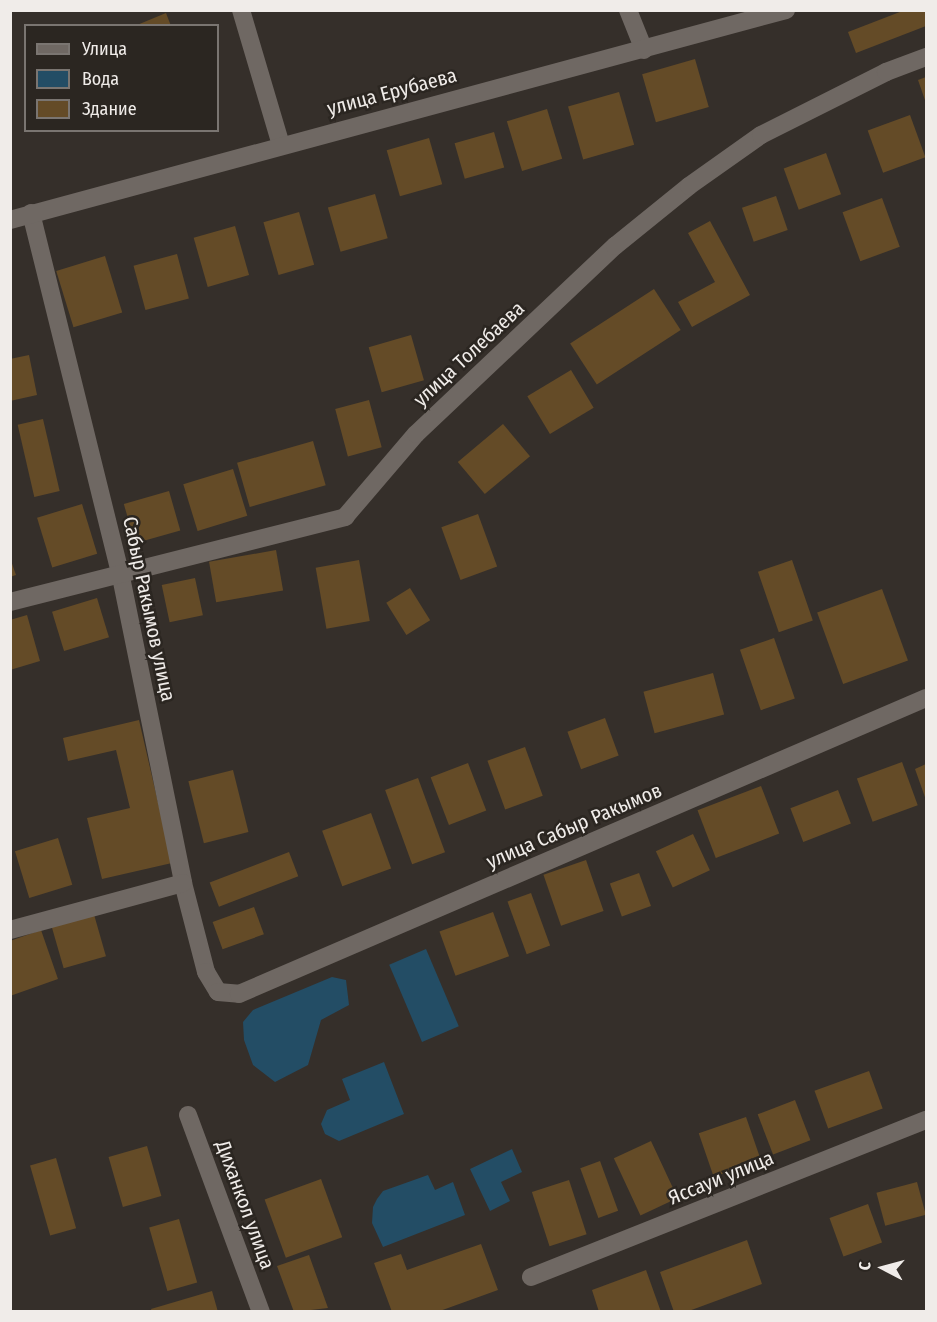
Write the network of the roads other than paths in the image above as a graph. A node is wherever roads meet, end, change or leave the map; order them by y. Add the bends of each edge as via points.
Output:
1 (241, 10) edge
2 (628, 10) edge
3 (786, 10) edge
4 (644, 50) junction
5 (927, 57) edge
6 (281, 145) junction
7 (31, 213) junction
8 (10, 220) edge
9 (121, 577) junction
10 (10, 602) edge
11 (927, 698) edge
12 (183, 883) junction
13 (10, 930) edge
14 (239, 994) joint
15 (188, 1115) dead end
16 (927, 1120) edge
17 (531, 1277) dead end
18 (261, 1311) edge

1 - 6 street
2 - 4 street
3 - 4 street, улица Ерубаева
4 - 6 street, улица Ерубаева
5 - 9 street, улица Толебаева via 886,72 761,135 689,186 615,246 416,434 345,517
6 - 7 street, улица Ерубаева
7 - 8 street, улица Ерубаева
7 - 9 street, Сабыр Ракымов улица
9 - 10 street, улица Толебаева
9 - 12 street, Сабыр Ракымов улица
11 - 14 street, улица Сабыр Ракымов
12 - 13 street
12 - 14 street, Сабыр Ракымов улица via 206,972 218,992
15 - 18 street, Диханкол улица
16 - 17 street, Яссауи улица

